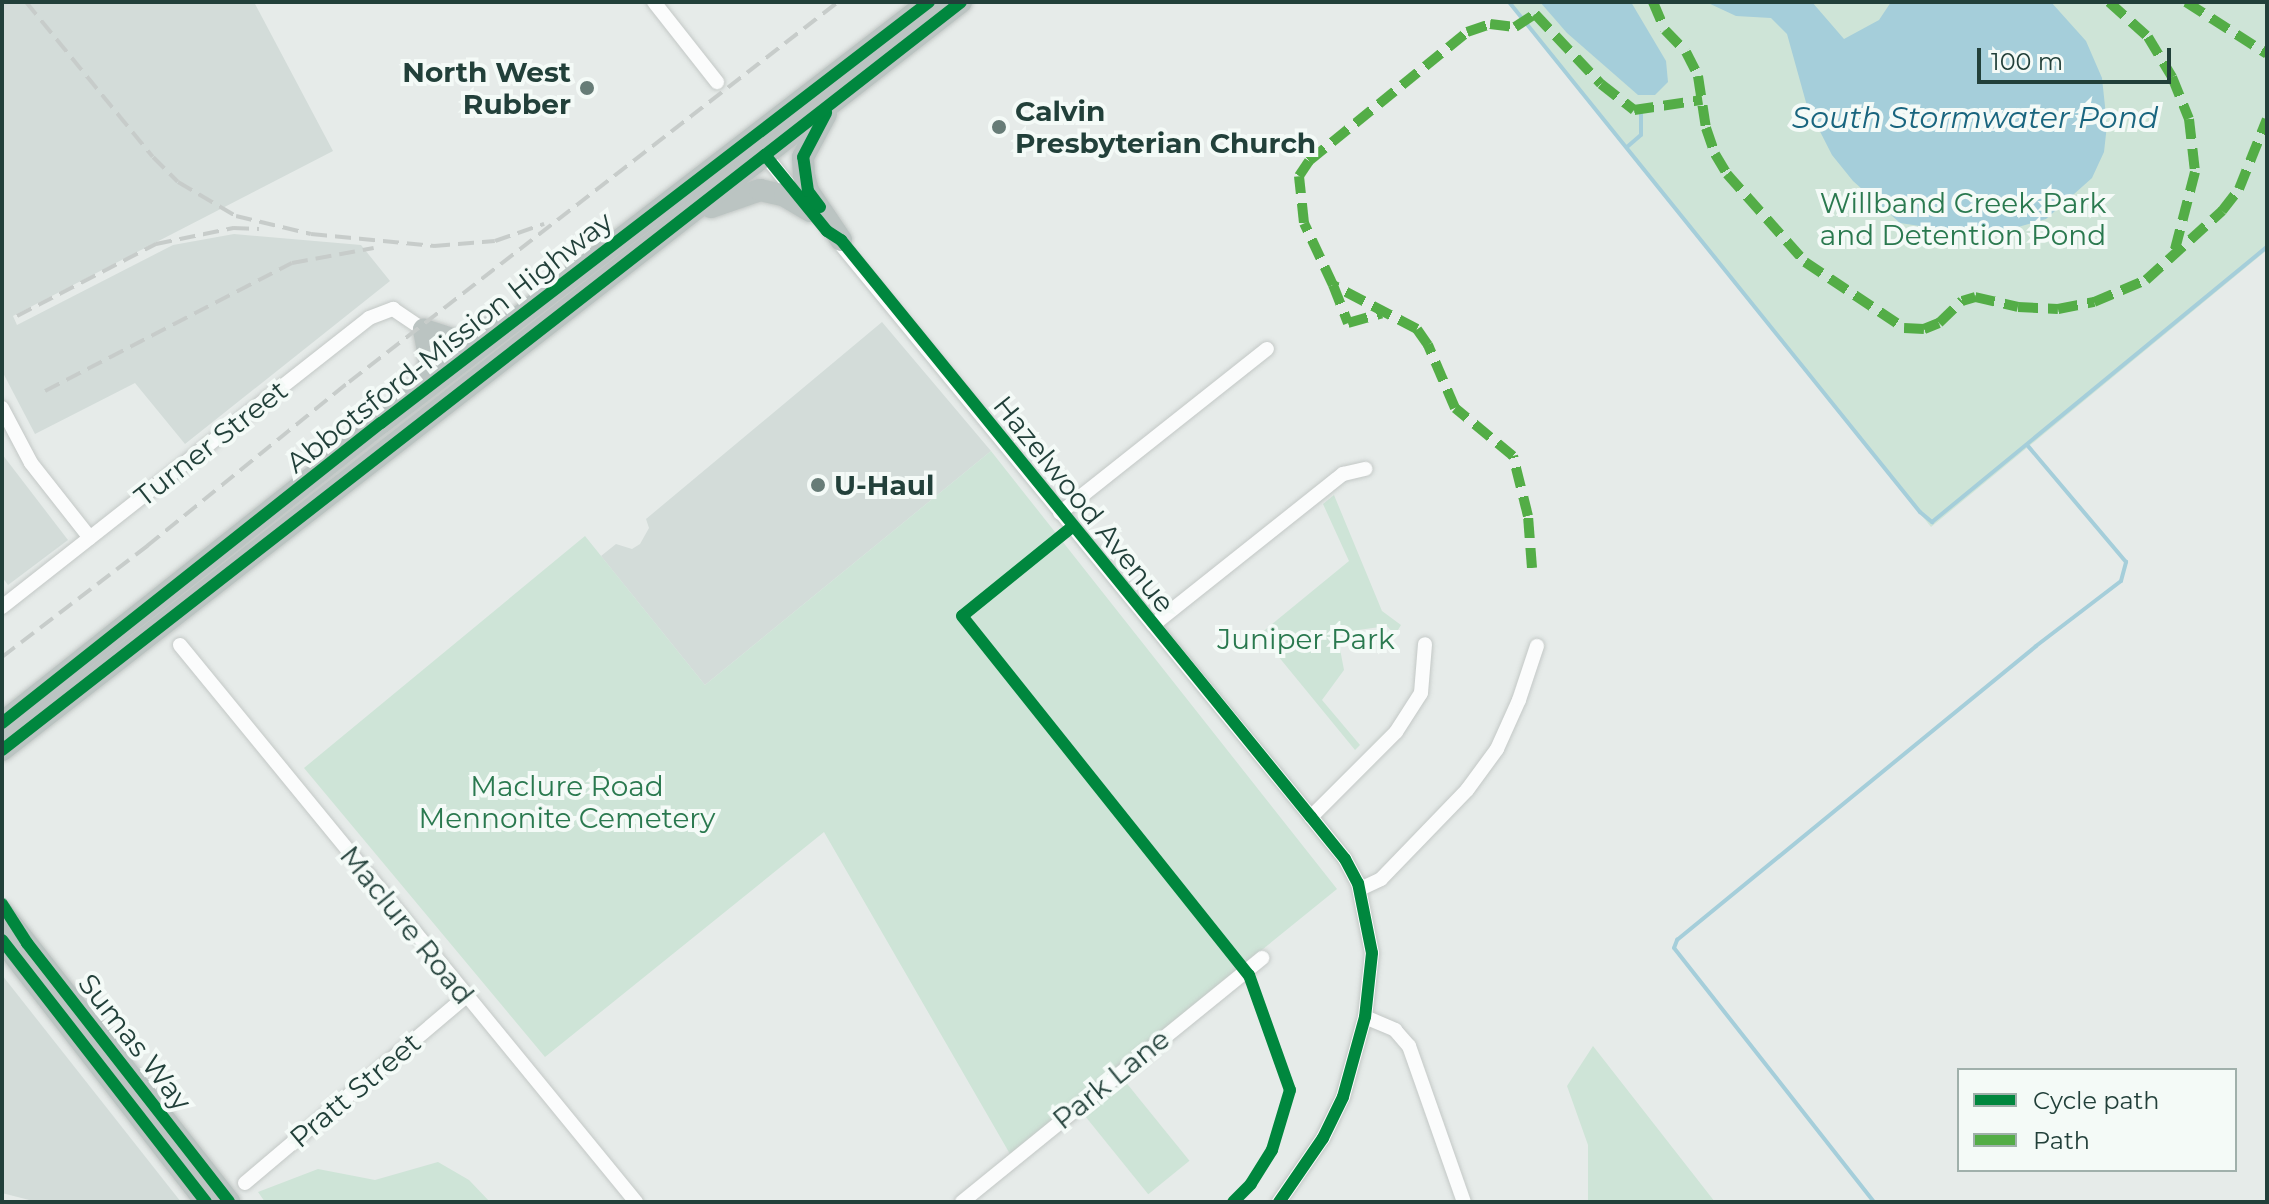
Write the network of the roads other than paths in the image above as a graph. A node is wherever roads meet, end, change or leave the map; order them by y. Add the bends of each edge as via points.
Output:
1 (654, 2) edge
2 (929, 2) edge
3 (961, 2) edge
4 (717, 82) dead end
5 (833, 102) junction
6 (774, 123) junction
7 (765, 155) junction
8 (683, 206) junction
9 (810, 211) junction
10 (841, 240) junction
11 (424, 330) junction
12 (1267, 349) dead end
13 (2, 408) edge
14 (381, 423) junction
15 (1365, 469) dead end
16 (1060, 513) junction
17 (90, 538) junction
18 (2, 607) edge
19 (1153, 625) junction
20 (1425, 644) dead end
21 (180, 645) dead end
22 (1537, 646) dead end
23 (2, 723) edge
24 (2, 750) edge
25 (1311, 817) junction
26 (1360, 889) junction
27 (2, 904) edge
28 (2, 912) edge
29 (11, 945) edge
30 (1262, 958) dead end
31 (465, 997) junction
32 (1365, 1017) junction
33 (245, 1183) dead end
34 (206, 1202) edge
35 (229, 1202) edge
36 (636, 1202) edge
37 (962, 1202) edge
38 (1279, 1202) edge
39 (1464, 1202) edge

1 - 4 street
2 - 6 highway, Abbotsford-Mission Highway
3 - 5 highway, Abbotsford-Mission Highway
5 - 7 highway, Abbotsford-Mission Highway
5 - 10 highway via 807,147 804,175 808,191
6 - 7 highway via 766,136
6 - 8 highway, Abbotsford-Mission Highway
7 - 8 highway, Abbotsford-Mission Highway
7 - 9 street, Hazelwood Avenue
8 - 9 highway via 760,190 785,196
8 - 11 highway via 654,203 471,339 460,342
8 - 14 highway, Abbotsford-Mission Highway
8 - 24 highway, Abbotsford-Mission Highway
9 - 10 street, Hazelwood Avenue
10 - 16 street, Hazelwood Avenue
11 - 14 highway via 430,361 425,377
11 - 17 street, Turner Street via 393,309 369,318
12 - 16 street
13 - 17 street via 31,463
14 - 23 highway, Abbotsford-Mission Highway
15 - 19 street via 1343,474
16 - 19 street, Hazelwood Avenue
17 - 18 street, Turner Street
19 - 25 street, Hazelwood Avenue
20 - 25 street via 1421,693 1396,732
21 - 31 street, Maclure Road
22 - 26 street via 1497,749 1467,790 1381,879
25 - 26 street, Hazelwood Avenue via 1345,859
26 - 32 street, Hazelwood Avenue via 1372,953
27 - 29 highway
28 - 29 highway, Sumas Way
29 - 34 highway, Sumas Way
29 - 35 highway, Sumas Way
30 - 37 street, Park Lane
31 - 33 street, Pratt Street
31 - 36 street, Maclure Road
32 - 38 street, Hazelwood Avenue via 1343,1097 1323,1138
32 - 39 street via 1395,1030 1409,1046

